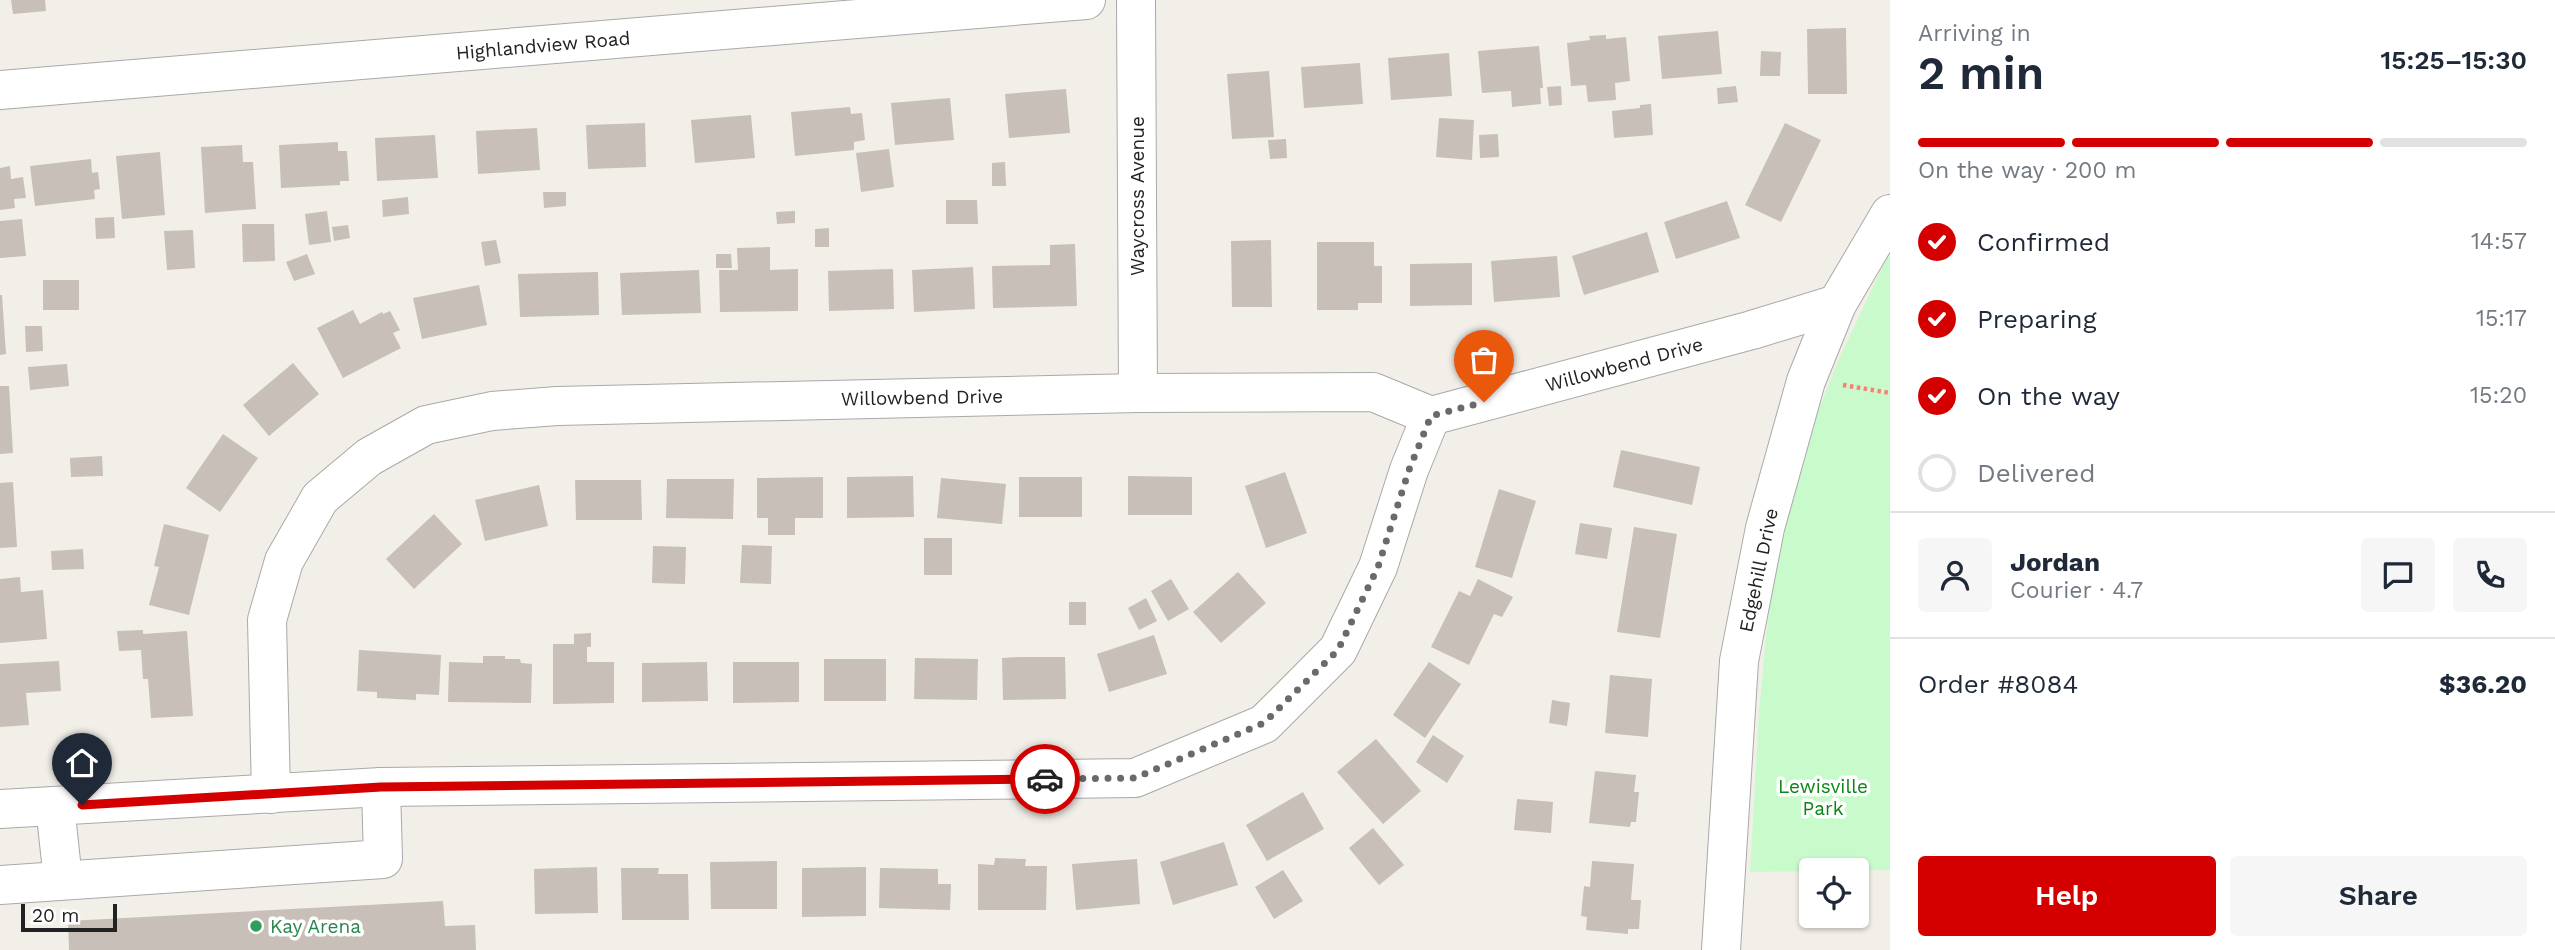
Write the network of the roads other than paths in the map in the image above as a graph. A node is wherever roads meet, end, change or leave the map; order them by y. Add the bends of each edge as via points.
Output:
1 (1086, 0) edge
2 (1136, 0) edge
3 (0, 90) edge
4 (1890, 214) edge
5 (1837, 304) junction
6 (1139, 393) junction
7 (1431, 416) junction
8 (381, 787) junction
9 (271, 794) junction
10 (55, 806) junction
11 (0, 809) edge
12 (63, 880) junction
13 (0, 885) edge
14 (1721, 950) edge

1 - 3 street, Highlandview Road
2 - 6 street, Waycross Avenue
4 - 5 street, Edgehill Drive
5 - 7 street, Willowbend Drive
5 - 14 street, Edgehill Drive via 1807,379 1765,528 1739,661
6 - 7 street, Willowbend Drive via 1373,391
6 - 9 street, Willowbend Drive via 557,406 492,411 426,425 369,457 320,498 284,561 267,620
7 - 8 street via 1378,567 1338,650 1264,723 1135,778
8 - 9 street
8 - 12 street via 383,859
9 - 10 street
10 - 11 street
10 - 12 street
12 - 13 street

